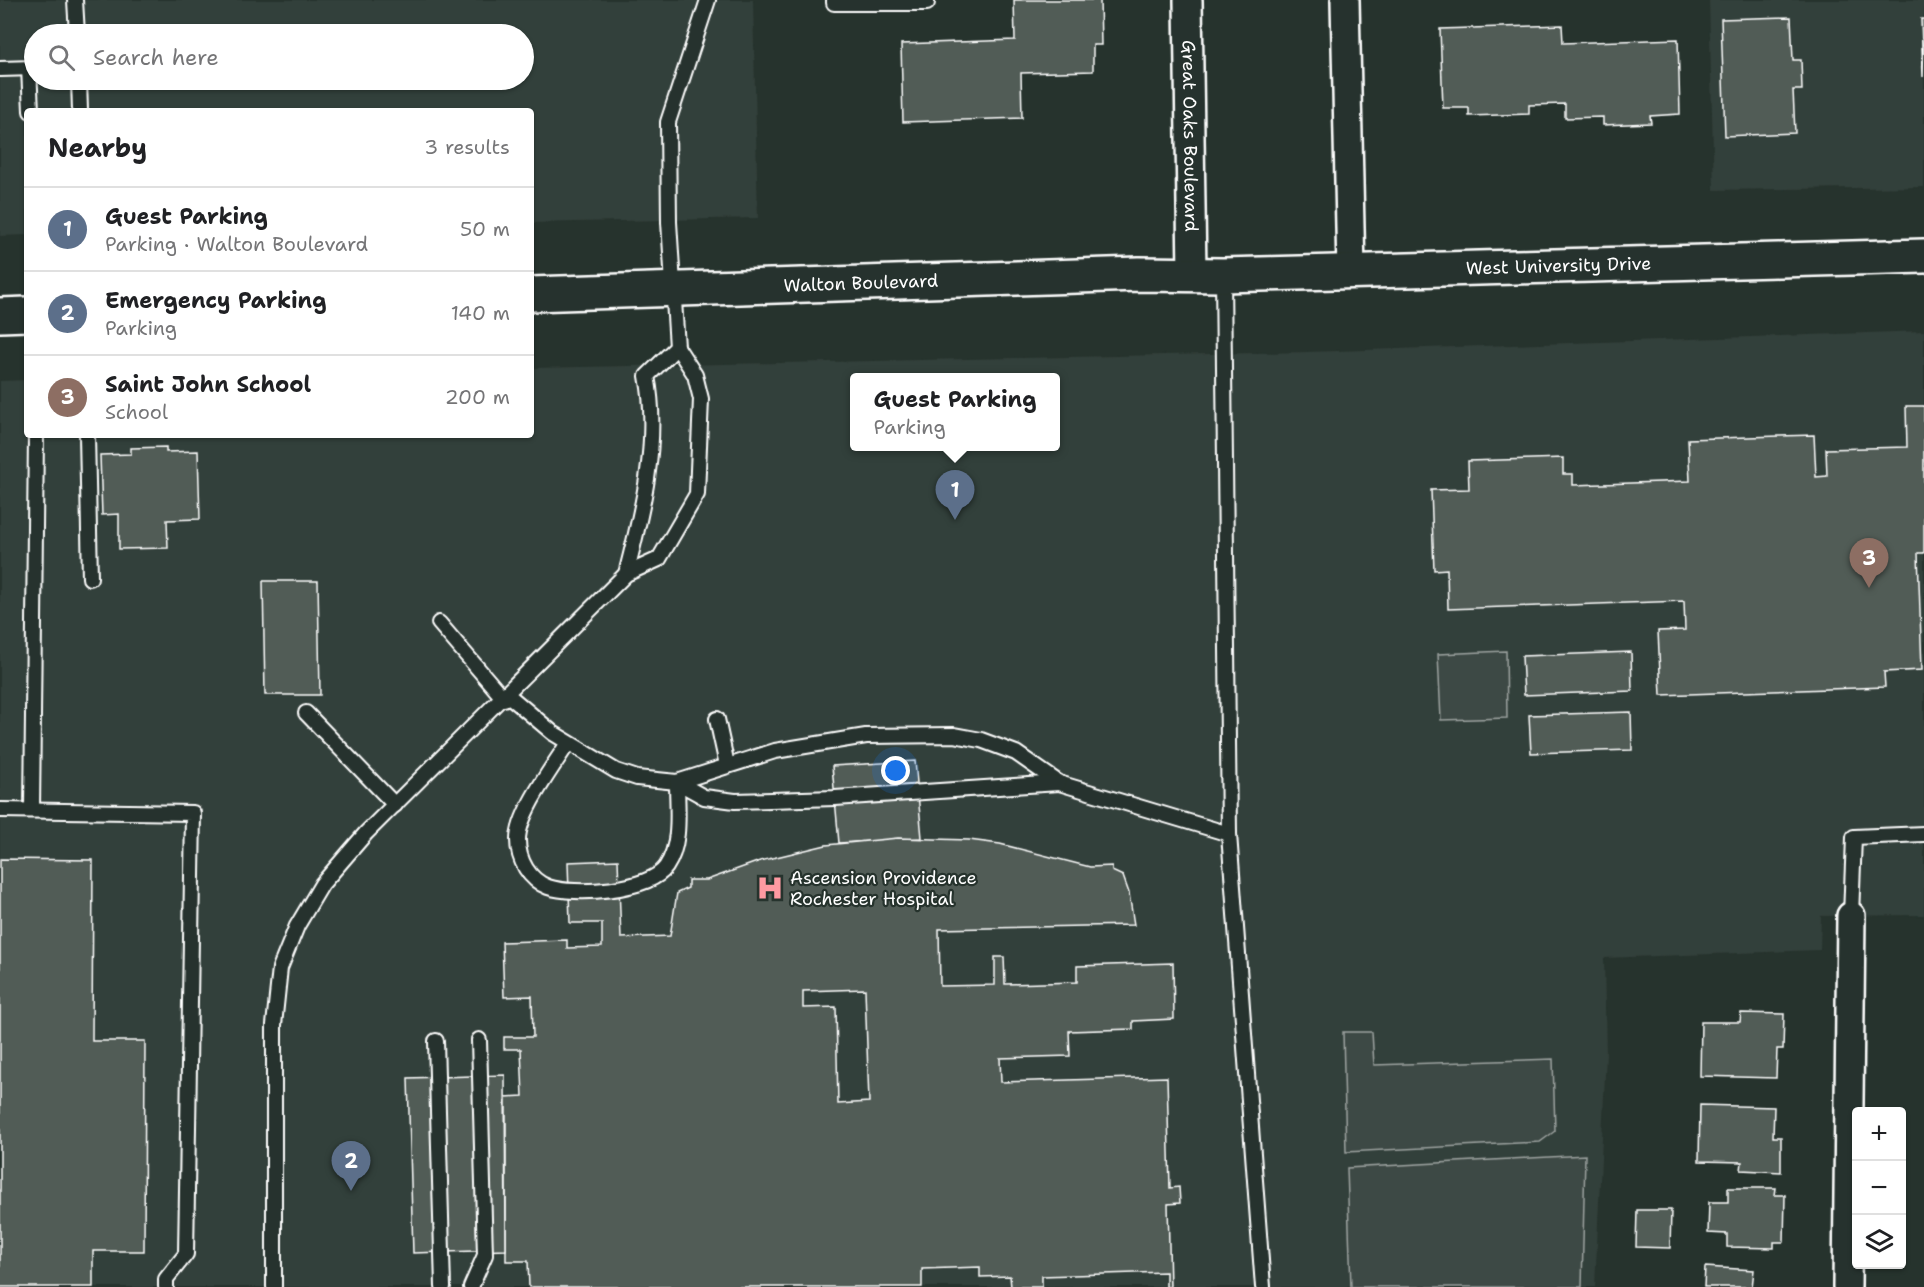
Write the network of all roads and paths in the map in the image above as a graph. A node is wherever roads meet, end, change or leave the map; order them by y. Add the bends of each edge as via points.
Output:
1 (75, 0) edge
2 (708, 0) edge
3 (834, 0) edge
4 (927, 0) edge
5 (1188, 0) edge
6 (1345, 0) edge
7 (76, 24) edge
8 (24, 68) edge
9 (0, 69) edge
10 (31, 90) edge
11 (79, 90) edge
12 (31, 108) edge
13 (80, 108) edge
14 (1924, 256) edge
15 (1351, 272) junction
16 (1208, 274) junction
17 (674, 290) junction
18 (534, 294) edge
19 (24, 314) edge
20 (0, 315) edge
21 (676, 347) junction
22 (36, 438) edge
23 (87, 438) edge
24 (626, 574) junction
25 (90, 578) dead end
26 (439, 623) dead end
27 (506, 697) junction
28 (306, 712) dead end
29 (717, 719) dead end
30 (568, 743) junction
31 (727, 765) junction
32 (676, 782) junction
33 (1059, 783) junction
34 (395, 805) junction
35 (0, 810) edge
36 (32, 810) junction
37 (1229, 834) junction
38 (1924, 834) edge
39 (1851, 916) joint
40 (479, 1040) dead end
41 (436, 1041) dead end
42 (165, 1287) edge
43 (274, 1287) edge
44 (443, 1287) edge
45 (471, 1287) edge
46 (1263, 1287) edge
47 (1847, 1287) edge

1 - 7 lane
2 - 17 lane via 668,122
3 - 4 lane
5 - 16 street, Great Oaks Boulevard
6 - 15 street
8 - 9 lane
10 - 12 lane
11 - 13 lane
14 - 15 main road, West University Drive
15 - 16 main road, West University Drive
16 - 17 main road, Walton Boulevard
16 - 37 lane
17 - 18 main road, Walton Boulevard
17 - 21 lane
19 - 20 main road
21 - 24 lane via 647,376 652,400 649,457 640,520
21 - 24 lane via 695,375 701,399 697,494 659,559
22 - 36 lane
23 - 25 lane
24 - 27 lane
26 - 27 lane
27 - 30 lane
27 - 34 lane
28 - 34 lane
29 - 31 lane
30 - 32 lane via 616,771 637,778
30 - 32 lane via 521,823 518,839 520,858 534,879 549,887 633,887 664,869 676,835
31 - 32 lane
31 - 33 lane via 776,751 866,736 954,735 1016,753
32 - 33 lane via 704,797 735,801
33 - 37 lane
34 - 43 lane via 322,884 297,926 280,968 274,1025
35 - 36 lane
36 - 42 lane via 194,813 186,1254 166,1279
37 - 46 lane
38 - 39 lane via 1854,837
39 - 47 street
40 - 45 lane via 485,1255
41 - 44 lane

